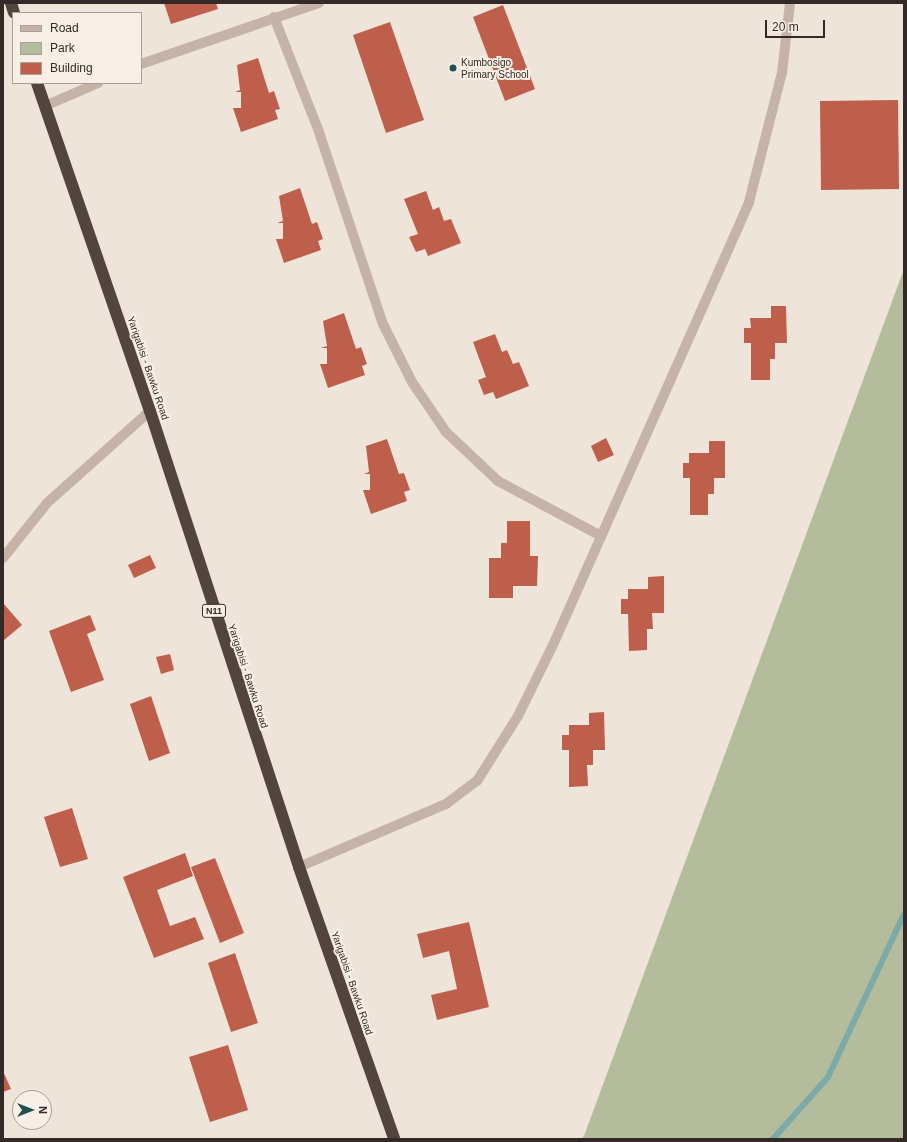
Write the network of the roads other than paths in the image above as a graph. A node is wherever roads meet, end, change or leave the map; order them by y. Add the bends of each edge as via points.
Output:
1 (319, 3) edge
2 (790, 3) edge
3 (274, 17) junction
4 (142, 64) edge
5 (37, 84) edge
6 (96, 84) edge
7 (45, 106) junction
8 (150, 411) junction
9 (601, 536) junction
10 (3, 558) edge
11 (299, 867) junction
12 (394, 1139) edge

1 - 3 street
2 - 9 street via 782,73 749,202
3 - 4 street
3 - 9 street via 318,132 383,324 412,382 446,432 498,481
5 - 7 highway, Yarigabisi - Bawku Road / N11
6 - 7 street
7 - 8 highway, Yarigabisi - Bawku Road / N11
8 - 10 street via 47,504
8 - 11 highway, Yarigabisi - Bawku Road / N11
9 - 11 street via 518,716 476,781 446,804
11 - 12 highway, Yarigabisi - Bawku Road / N11

